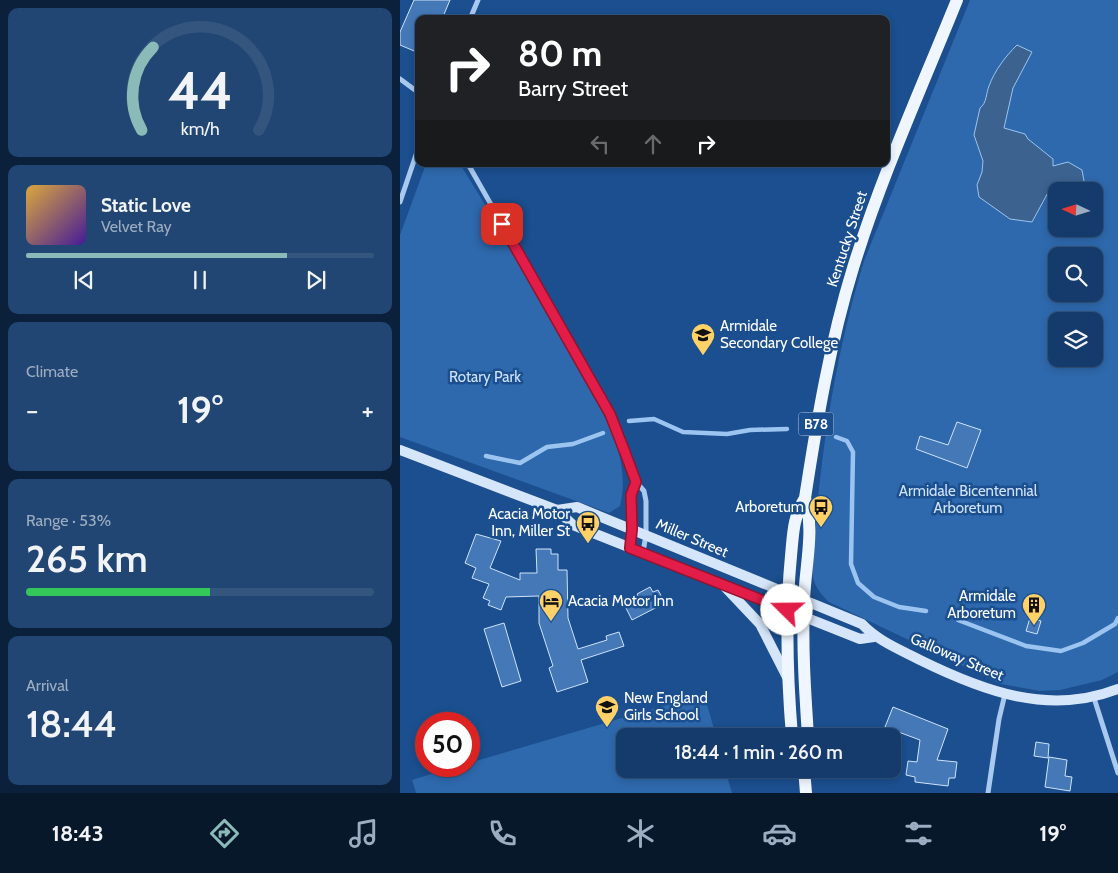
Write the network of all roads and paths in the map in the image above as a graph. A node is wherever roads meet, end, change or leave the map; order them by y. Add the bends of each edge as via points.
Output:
1 (478, 0) edge
2 (956, 0) edge
3 (472, 15) edge
4 (400, 79) edge
5 (415, 90) edge
6 (415, 158) edge
7 (890, 166) edge
8 (470, 167) edge
9 (890, 167) edge
10 (400, 202) edge
11 (400, 450) edge
12 (636, 482) junction
13 (805, 498) junction
14 (557, 510) junction
15 (632, 529) junction
16 (646, 535) junction
17 (630, 548) junction
18 (643, 552) junction
19 (722, 584) junction
20 (788, 593) junction
21 (804, 600) junction
22 (787, 610) junction
23 (804, 617) junction
24 (874, 637) junction
25 (788, 678) junction
26 (1118, 689) edge
27 (1005, 694) junction
28 (1094, 698) junction
29 (791, 728) edge
30 (807, 728) edge
31 (1118, 773) edge
32 (805, 778) edge
33 (806, 793) edge
34 (988, 793) edge

1 - 3 street
2 - 7 main road, Kentucky Street / B78
4 - 5 street
6 - 10 street
8 - 12 street via 610,414
9 - 13 main road, Kentucky Street / B78 via 853,268 821,396
11 - 14 main road, Miller Street
12 - 15 street via 631,495
12 - 16 street via 644,491 646,501
13 - 20 main road, Kentucky Street / B78 via 796,512
13 - 21 main road, Kentucky Street / B78 via 810,513
14 - 15 main road, Miller Street via 577,506
14 - 17 main road, Miller Street via 573,525
15 - 16 main road, Miller Street
15 - 17 street
16 - 18 street
16 - 20 main road, Miller Street
17 - 18 main road, Miller Street
18 - 19 main road, Miller Street
19 - 22 main road, Miller Street
19 - 25 main road via 760,624
20 - 21 main road, Galloway Street
20 - 22 main road, Kentucky Street / B78
21 - 23 main road, B78
21 - 24 main road, Galloway Street via 862,624
22 - 23 main road, Galloway Street
22 - 25 main road, B78
23 - 24 main road, Galloway Street via 860,639
23 - 30 main road, B78
24 - 27 main road, Galloway Street via 963,679
25 - 29 main road, B78
26 - 28 main road, Galloway Street
27 - 28 main road, Galloway Street via 1059,701
27 - 34 street
28 - 31 street
32 - 33 main road

